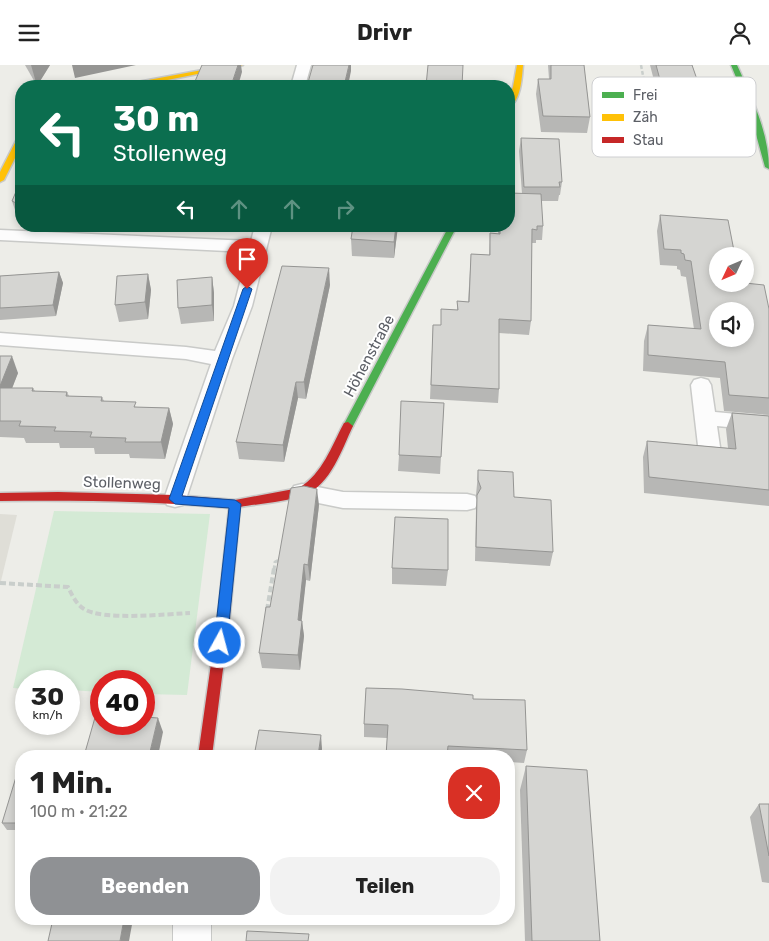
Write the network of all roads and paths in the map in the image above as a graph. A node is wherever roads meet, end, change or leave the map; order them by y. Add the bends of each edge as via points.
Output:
1 (240, 65) edge
2 (304, 65) edge
3 (520, 65) edge
4 (734, 65) edge
5 (198, 68) edge
6 (739, 77) edge
7 (151, 80) edge
8 (300, 80) edge
9 (515, 92) edge
10 (756, 120) edge
11 (15, 150) edge
12 (769, 167) edge
13 (0, 179) edge
14 (262, 232) edge
15 (450, 232) edge
16 (0, 235) edge
17 (258, 247) junction
18 (0, 339) edge
19 (222, 359) junction
20 (700, 385) dead end
21 (705, 418) junction
22 (769, 424) edge
23 (710, 454) edge
24 (302, 492) junction
25 (0, 497) edge
26 (175, 499) junction
27 (467, 502) dead end
28 (235, 504) junction
29 (282, 552) edge
30 (0, 583) edge
31 (224, 619) junction
32 (206, 750) edge
33 (192, 925) edge
34 (192, 941) edge

1 - 5 street
2 - 8 lane
3 - 9 street
4 - 6 street
5 - 7 street
10 - 12 street
11 - 13 street
14 - 17 lane
15 - 24 street, Höhenstraße via 325,471
16 - 17 lane
17 - 19 lane via 243,306
18 - 19 lane via 186,353
19 - 26 lane
20 - 21 lane
21 - 22 lane
21 - 23 lane
24 - 27 lane via 343,499
24 - 28 street, Stollenweg
25 - 26 street, Stollenweg
26 - 28 street, Stollenweg
28 - 31 street
29 - 31 path via 281,560 275,561 264,625
30 - 31 path via 68,587 74,602 92,614 196,612
31 - 32 street
33 - 34 street

